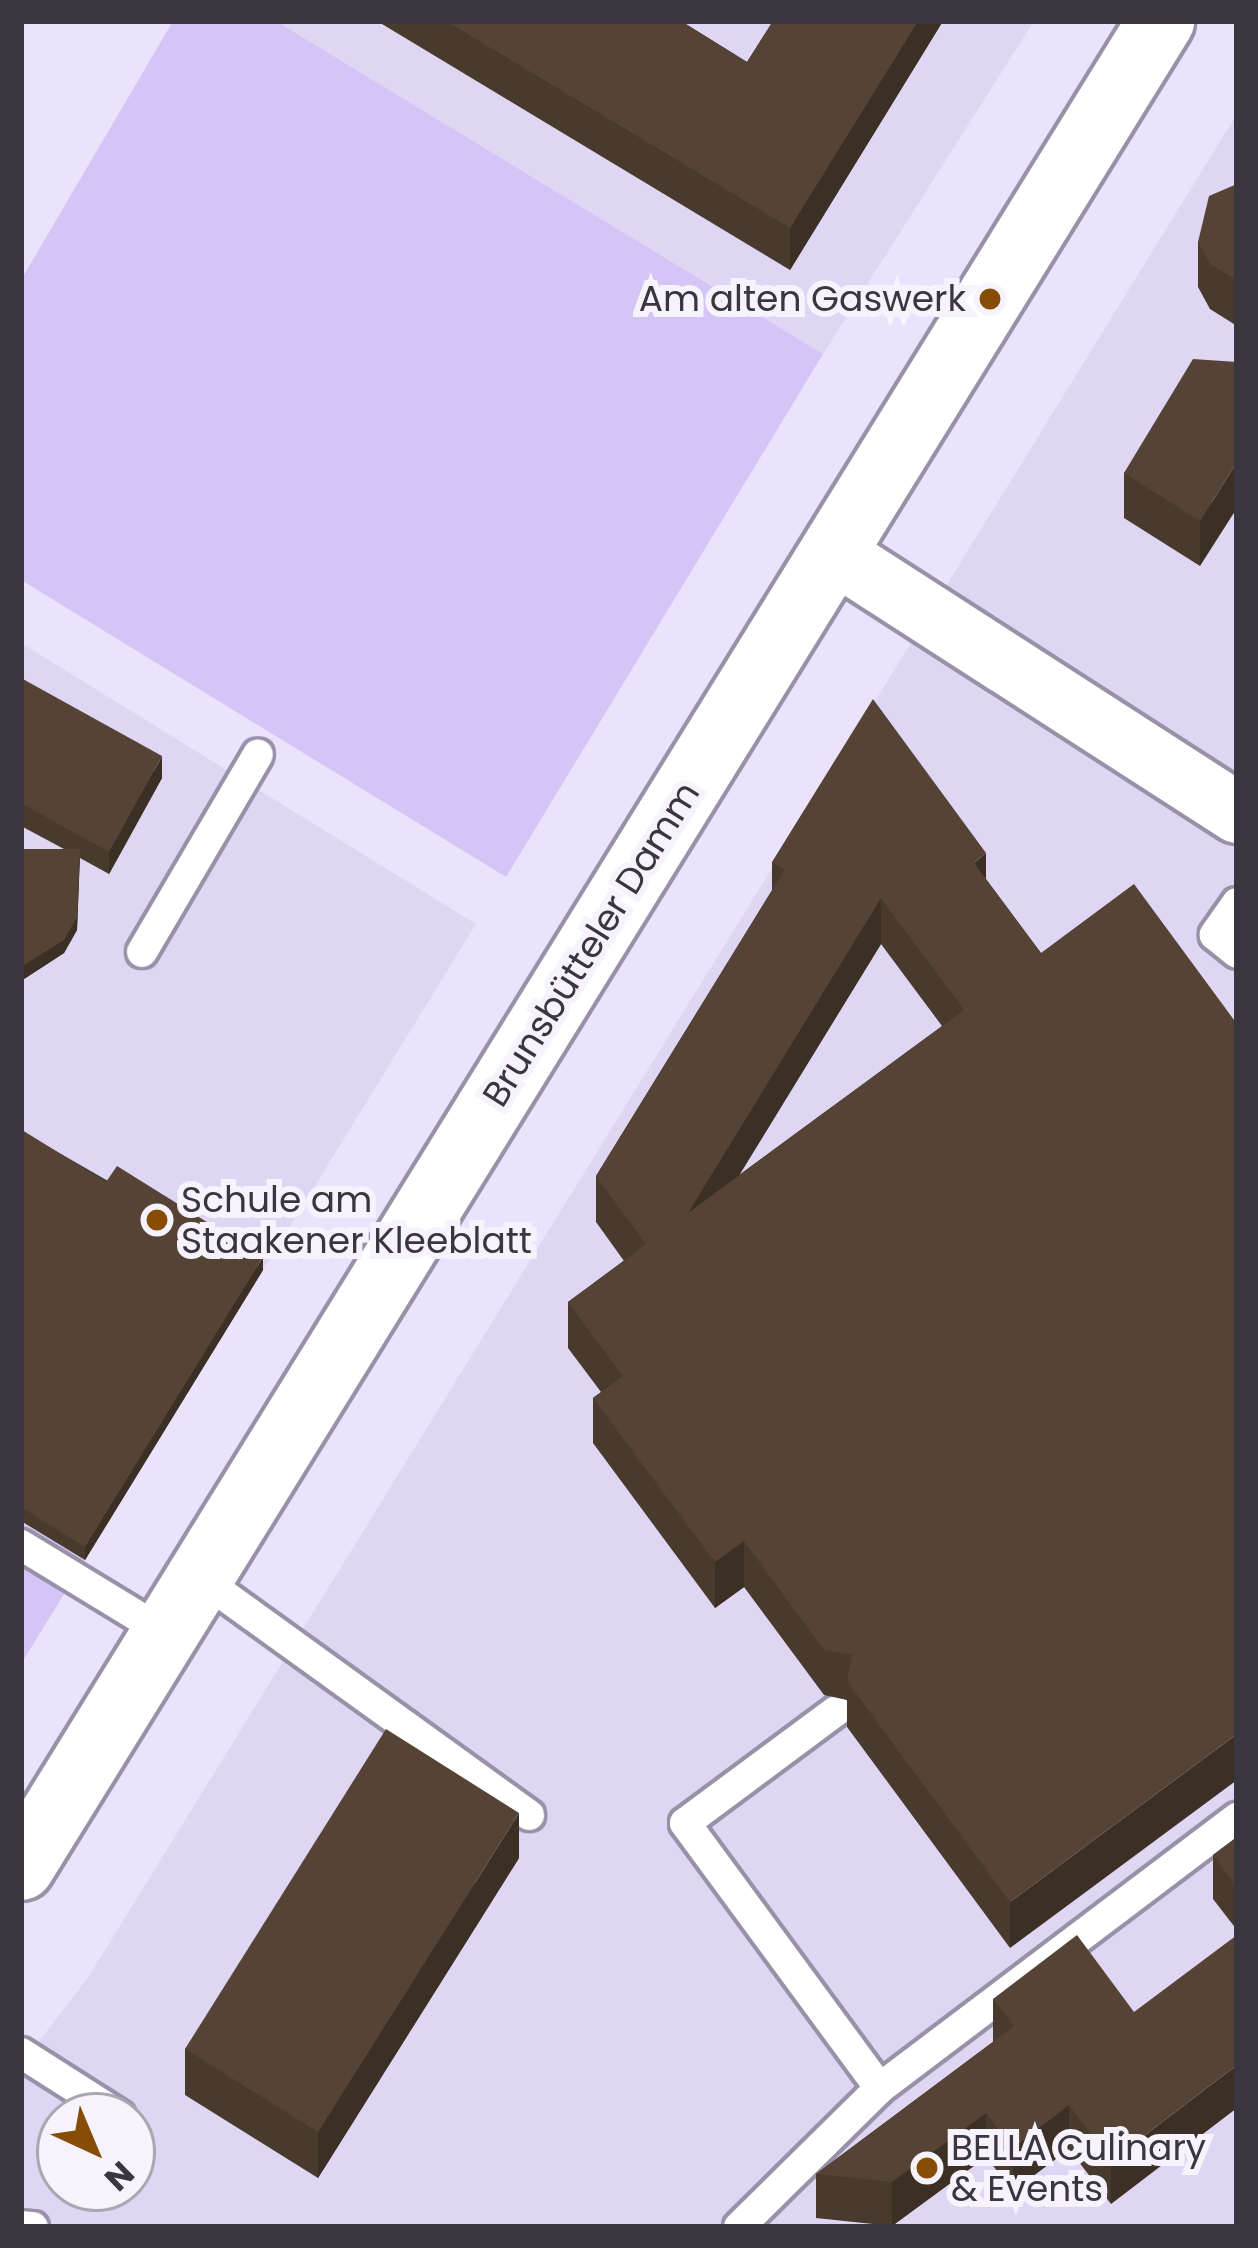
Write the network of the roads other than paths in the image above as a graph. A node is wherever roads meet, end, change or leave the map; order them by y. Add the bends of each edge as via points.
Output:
1 (1161, 21) edge
2 (834, 553) junction
3 (258, 754) dead end
4 (1237, 813) edge
5 (1237, 903) edge
6 (142, 952) dead end
7 (1237, 953) edge
8 (21, 1545) edge
9 (199, 1577) junction
10 (165, 1633) junction
11 (836, 1711) dead end
12 (529, 1815) dead end
13 (1237, 1818) edge
14 (21, 1867) edge
15 (21, 2053) edge
16 (880, 2088) junction
17 (82, 2092) edge
18 (21, 2226) edge
19 (33, 2227) edge
20 (739, 2227) edge

1 - 2 main road, Brunsbütteler Damm
2 - 4 street
2 - 9 main road, Brunsbütteler Damm
3 - 6 lane
5 - 7 lane via 1215,934
8 - 10 lane
9 - 10 main road, Brunsbütteler Damm
9 - 12 lane
10 - 14 main road, Brunsbütteler Damm
11 - 16 lane via 685,1823
13 - 16 lane
15 - 17 lane
16 - 20 lane
18 - 19 lane

